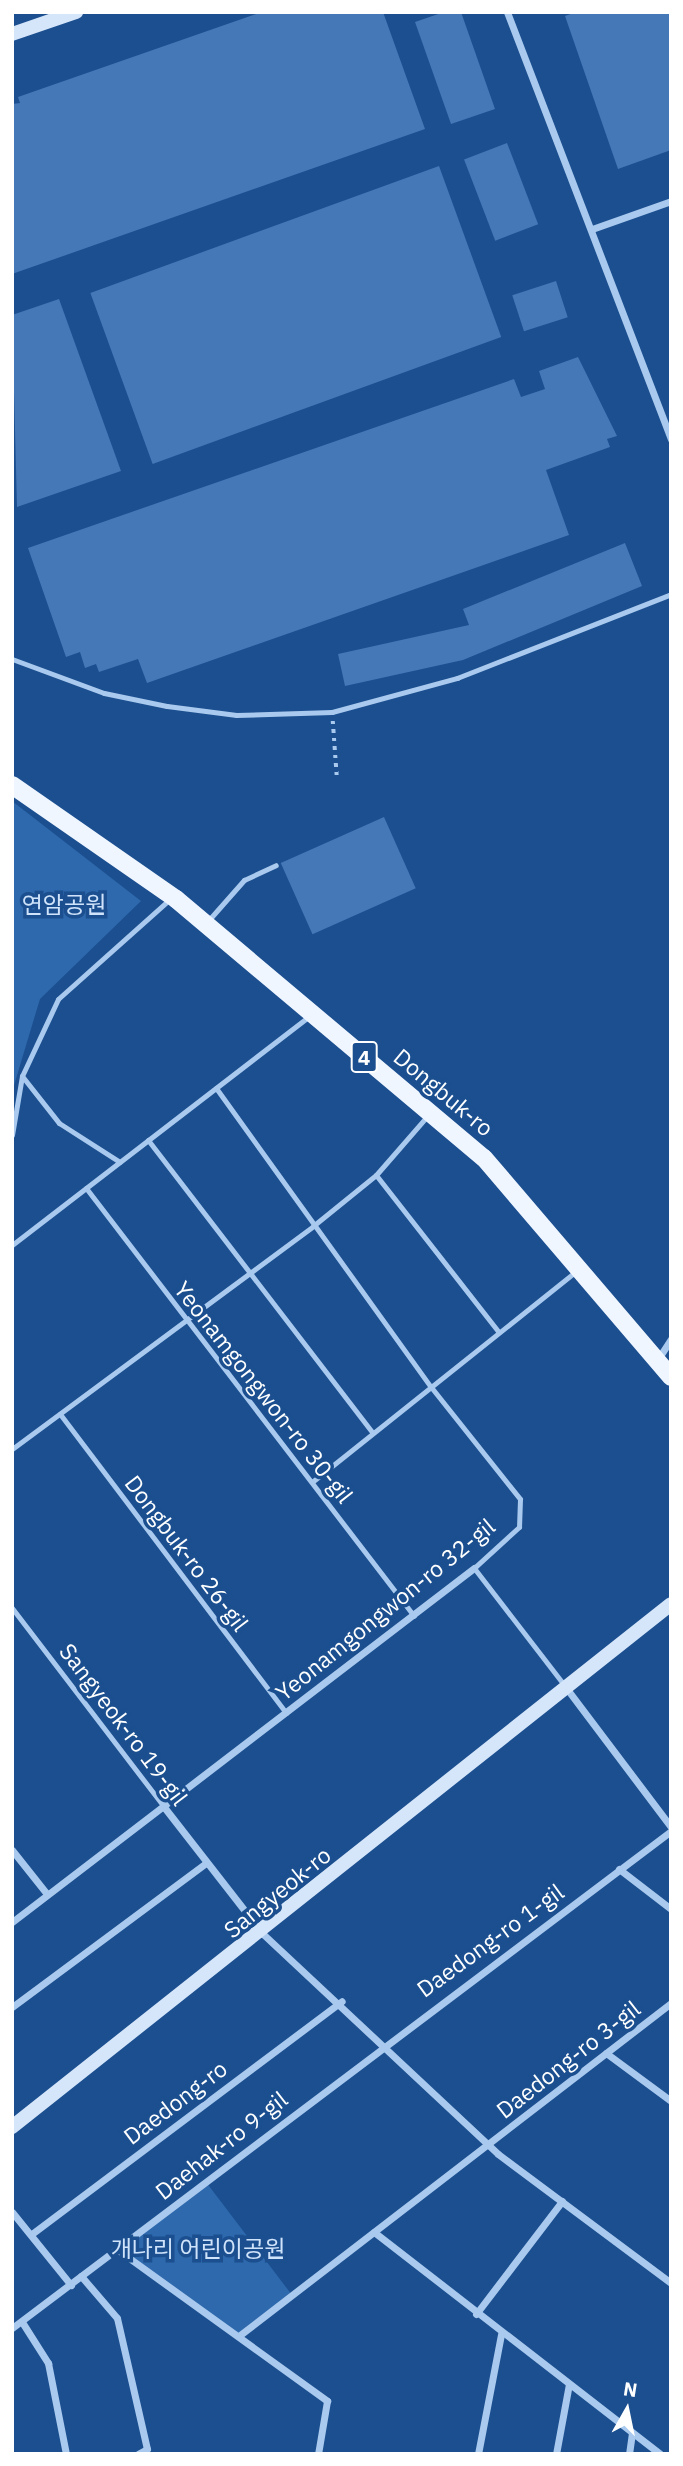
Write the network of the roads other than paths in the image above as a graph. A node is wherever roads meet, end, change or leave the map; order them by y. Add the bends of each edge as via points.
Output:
1 (76, 12) edge
2 (507, 12) edge
3 (12, 34) edge
4 (671, 201) edge
5 (592, 229) junction
6 (671, 440) edge
7 (671, 594) edge
8 (12, 659) edge
9 (12, 785) edge
10 (276, 865) dead end
11 (173, 897) junction
12 (205, 924) junction
13 (314, 1012) junction
14 (22, 1076) junction
15 (216, 1088) junction
16 (429, 1114) junction
17 (12, 1135) edge
18 (148, 1140) junction
19 (120, 1162) junction
20 (376, 1175) junction
21 (86, 1188) junction
22 (313, 1226) junction
23 (12, 1245) edge
24 (579, 1269) junction
25 (250, 1271) junction
26 (184, 1317) junction
27 (498, 1331) junction
28 (671, 1339) edge
29 (658, 1360) junction
30 (671, 1376) edge
31 (431, 1387) junction
32 (60, 1414) junction
33 (372, 1432) junction
34 (12, 1449) edge
35 (313, 1482) junction
36 (474, 1568) junction
37 (671, 1604) edge
38 (12, 1608) edge
39 (415, 1617) junction
40 (567, 1689) junction
41 (286, 1713) junction
42 (164, 1807) junction
43 (671, 1829) edge
44 (12, 1850) edge
45 (206, 1863) junction
46 (619, 1869) junction
47 (47, 1894) junction
48 (671, 1909) edge
49 (12, 1922) edge
50 (263, 1934) junction
51 (342, 2001) junction
52 (671, 2003) edge
53 (12, 2007) edge
54 (384, 2042) junction
55 (606, 2053) junction
56 (671, 2101) edge
57 (12, 2127) edge
58 (488, 2145) junction
59 (562, 2201) junction
60 (12, 2213) edge
61 (374, 2232) junction
62 (33, 2233) junction
63 (118, 2250) junction
64 (81, 2276) junction
65 (671, 2283) edge
66 (71, 2285) junction
67 (476, 2315) junction
68 (22, 2322) junction
69 (12, 2328) edge
70 (500, 2334) junction
71 (240, 2335) junction
72 (569, 2384) junction
73 (632, 2433) junction
74 (66, 2454) edge
75 (138, 2454) edge
76 (318, 2454) edge
77 (478, 2454) edge
78 (556, 2454) edge
79 (629, 2454) edge
80 (660, 2454) edge

1 - 3 street
2 - 5 street
4 - 5 street
5 - 6 street
7 - 8 lane via 457,678 332,712 236,715 167,706 104,693
9 - 11 main road, Dongbuk-ro / 4
10 - 12 lane via 244,880
11 - 12 main road, Dongbuk-ro / 4
11 - 14 lane via 58,999
12 - 13 main road, Dongbuk-ro / 4
13 - 15 lane
13 - 16 main road, Dongbuk-ro / 4
14 - 17 lane
14 - 19 lane via 58,1122
15 - 18 lane
15 - 22 lane, Yeonamgongwon-ro 32-gil
16 - 20 lane
16 - 24 main road, Dongbuk-ro / 4 via 484,1158
18 - 19 lane
18 - 25 lane
19 - 21 lane
20 - 22 lane
20 - 27 lane
21 - 23 lane
21 - 26 lane, Yeonamgongwon-ro 30-gil
22 - 25 lane
22 - 31 lane, Yeonamgongwon-ro 32-gil
24 - 27 lane
24 - 29 main road, Dongbuk-ro / 4
25 - 26 lane
25 - 33 lane
26 - 32 lane
26 - 35 lane, Yeonamgongwon-ro 30-gil
27 - 31 lane
28 - 29 street
29 - 30 main road, Dongbuk-ro / 4
31 - 33 lane
31 - 36 lane, Yeonamgongwon-ro 32-gil via 520,1499 519,1527
32 - 34 lane
32 - 41 lane, Dongbuk-ro 26-gil
33 - 35 lane
35 - 39 lane, Yeonamgongwon-ro 30-gil
36 - 39 street, Yeonamgongwon-ro 32-gil
36 - 40 lane
37 - 40 street, Sangyeok-ro
38 - 42 lane, Sangyeok-ro 19-gil
39 - 41 street, Yeonamgongwon-ro 32-gil
40 - 43 street
40 - 50 street, Sangyeok-ro
41 - 42 street, Yeonamgongwon-ro 32-gil
42 - 45 street, Sangyeok-ro 19-gil
42 - 47 street, Yeonamgongwon-ro 32-gil
43 - 46 street, Daedong-ro 1-gil
44 - 47 street
45 - 50 street, Sangyeok-ro 19-gil
45 - 53 street
46 - 48 street
46 - 54 street, Daedong-ro 1-gil
47 - 49 street, Yeonamgongwon-ro 32-gil
50 - 51 street
50 - 57 street, Sangyeok-ro
51 - 54 street
51 - 62 street, Daedong-ro
52 - 55 street, Daedong-ro 3-gil
54 - 58 street
54 - 63 street, Daehak-ro 9-gil
55 - 56 street
55 - 58 street, Daedong-ro 3-gil
58 - 59 street
58 - 61 street, Daedong-ro 3-gil
59 - 65 street
59 - 67 street
60 - 62 street
61 - 67 street
61 - 71 street, Daedong-ro 3-gil
62 - 66 street
63 - 64 street, Daehak-ro 9-gil
63 - 71 street
64 - 66 street, Daehak-ro 9-gil
64 - 75 street via 117,2318 147,2449
66 - 68 street, Daehak-ro 9-gil
67 - 70 street
68 - 69 street, Daehak-ro 9-gil
68 - 74 street via 48,2362
70 - 72 street
70 - 77 street
71 - 76 street via 327,2401
72 - 73 street
72 - 78 street
73 - 79 street
73 - 80 street

